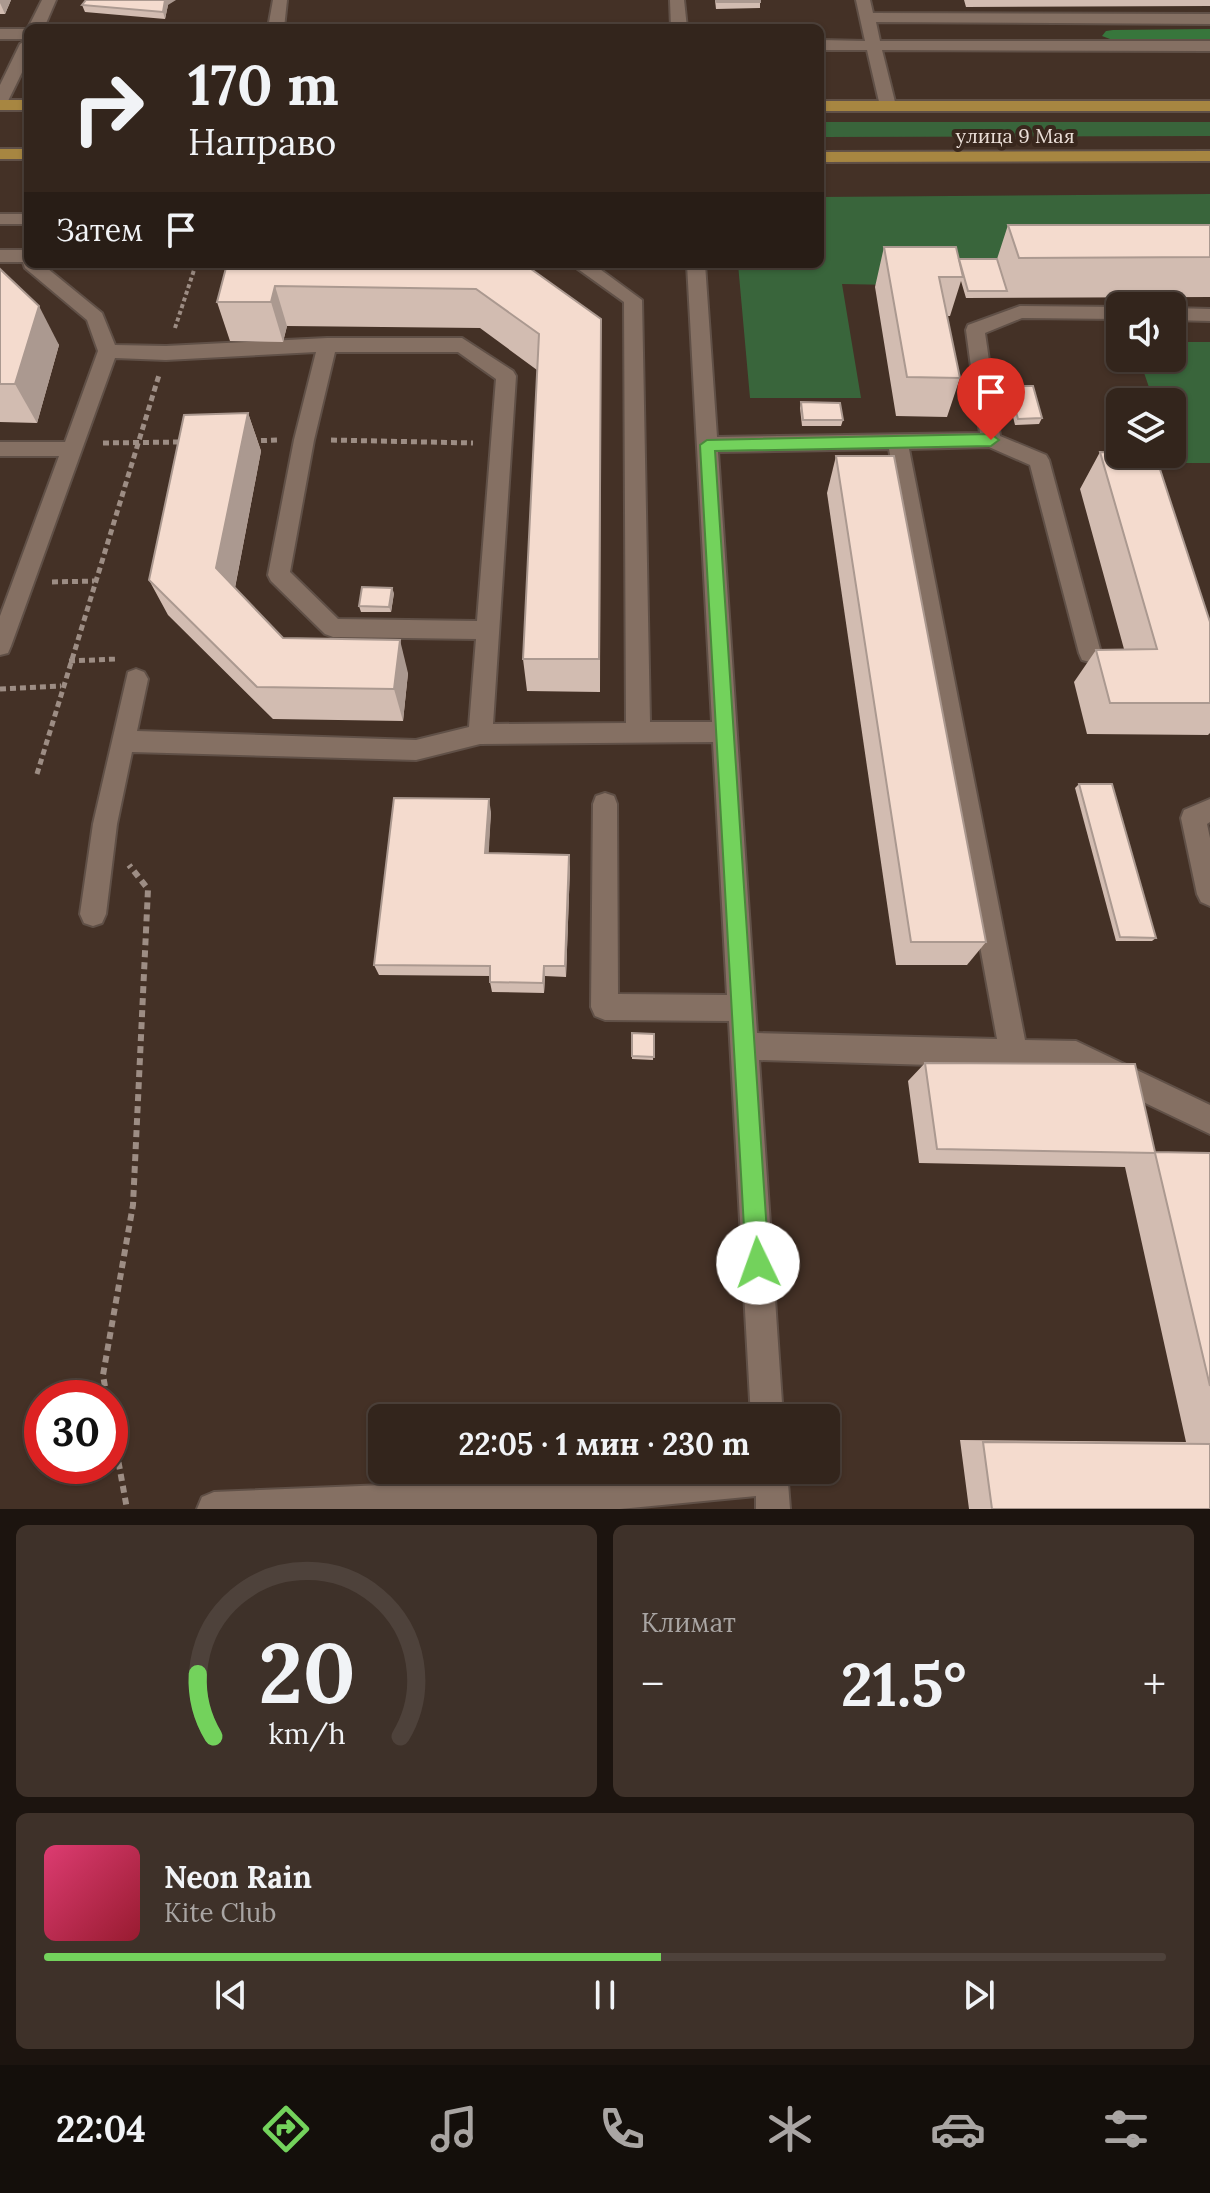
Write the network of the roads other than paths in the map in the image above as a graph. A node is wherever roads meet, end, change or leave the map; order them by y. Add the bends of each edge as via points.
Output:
1 (49, 0) edge
2 (280, 0) edge
3 (677, 0) edge
4 (863, 0) edge
5 (867, 17) junction
6 (1210, 19) edge
7 (38, 24) edge
8 (277, 24) edge
9 (679, 24) edge
10 (0, 34) edge
11 (24, 34) edge
12 (824, 45) edge
13 (873, 46) junction
14 (1210, 46) edge
15 (24, 52) edge
16 (0, 103) edge
17 (24, 105) edge
18 (824, 106) edge
19 (888, 106) junction
20 (1210, 106) edge
21 (0, 154) edge
22 (24, 154) edge
23 (1210, 156) edge
24 (824, 157) edge
25 (0, 219) edge
26 (24, 219) edge
27 (0, 256) edge
28 (24, 259) edge
29 (38, 268) edge
30 (586, 268) edge
31 (696, 268) edge
32 (1106, 313) edge
33 (1186, 314) edge
34 (1210, 315) edge
35 (327, 345) junction
36 (108, 351) junction
37 (991, 440) junction
38 (898, 442) junction
39 (707, 445) junction
40 (0, 449) edge
41 (71, 449) junction
42 (486, 630) junction
43 (0, 646) edge
44 (1090, 653) dead end
45 (136, 679) road end
46 (638, 732) junction
47 (724, 732) junction
48 (480, 734) junction
49 (124, 741) junction
50 (605, 804) dead end
51 (1210, 810) edge
52 (1210, 894) edge
53 (93, 914) dead end
54 (742, 1008) junction
55 (744, 1046) junction
56 (1014, 1054) junction
57 (1210, 1120) edge
58 (766, 1404) edge
59 (772, 1486) edge
60 (656, 1500) edge
61 (399, 1505) edge
62 (214, 1509) edge

1 - 7 street
2 - 8 street
3 - 9 street
4 - 5 street
5 - 6 street
5 - 13 street
10 - 11 street
12 - 13 street
13 - 14 street
13 - 19 street
15 - 16 street
16 - 17 main road
18 - 19 main road, улица 9 Мая
19 - 20 main road, улица 9 Мая
21 - 22 main road
23 - 24 main road, улица 9 Мая
25 - 26 street
27 - 28 street
29 - 36 street via 95,317
30 - 46 street via 633,300
31 - 39 street
32 - 37 street via 1020,312 975,330
33 - 34 street
35 - 36 street
35 - 42 street via 462,345 506,376
35 - 42 street via 279,575 333,628
36 - 41 street
37 - 38 street
37 - 44 street via 1039,460
38 - 39 street
38 - 56 street
39 - 47 street
40 - 41 street
41 - 43 street
42 - 48 street
45 - 49 street
46 - 47 street
46 - 48 street
47 - 54 street
48 - 49 street via 416,750
49 - 53 street via 103,832
50 - 54 street via 605,1007
51 - 52 street via 1193,818
54 - 55 street
55 - 56 street
55 - 58 street
56 - 57 street via 1076,1055
59 - 60 street
60 - 61 street
61 - 62 street

